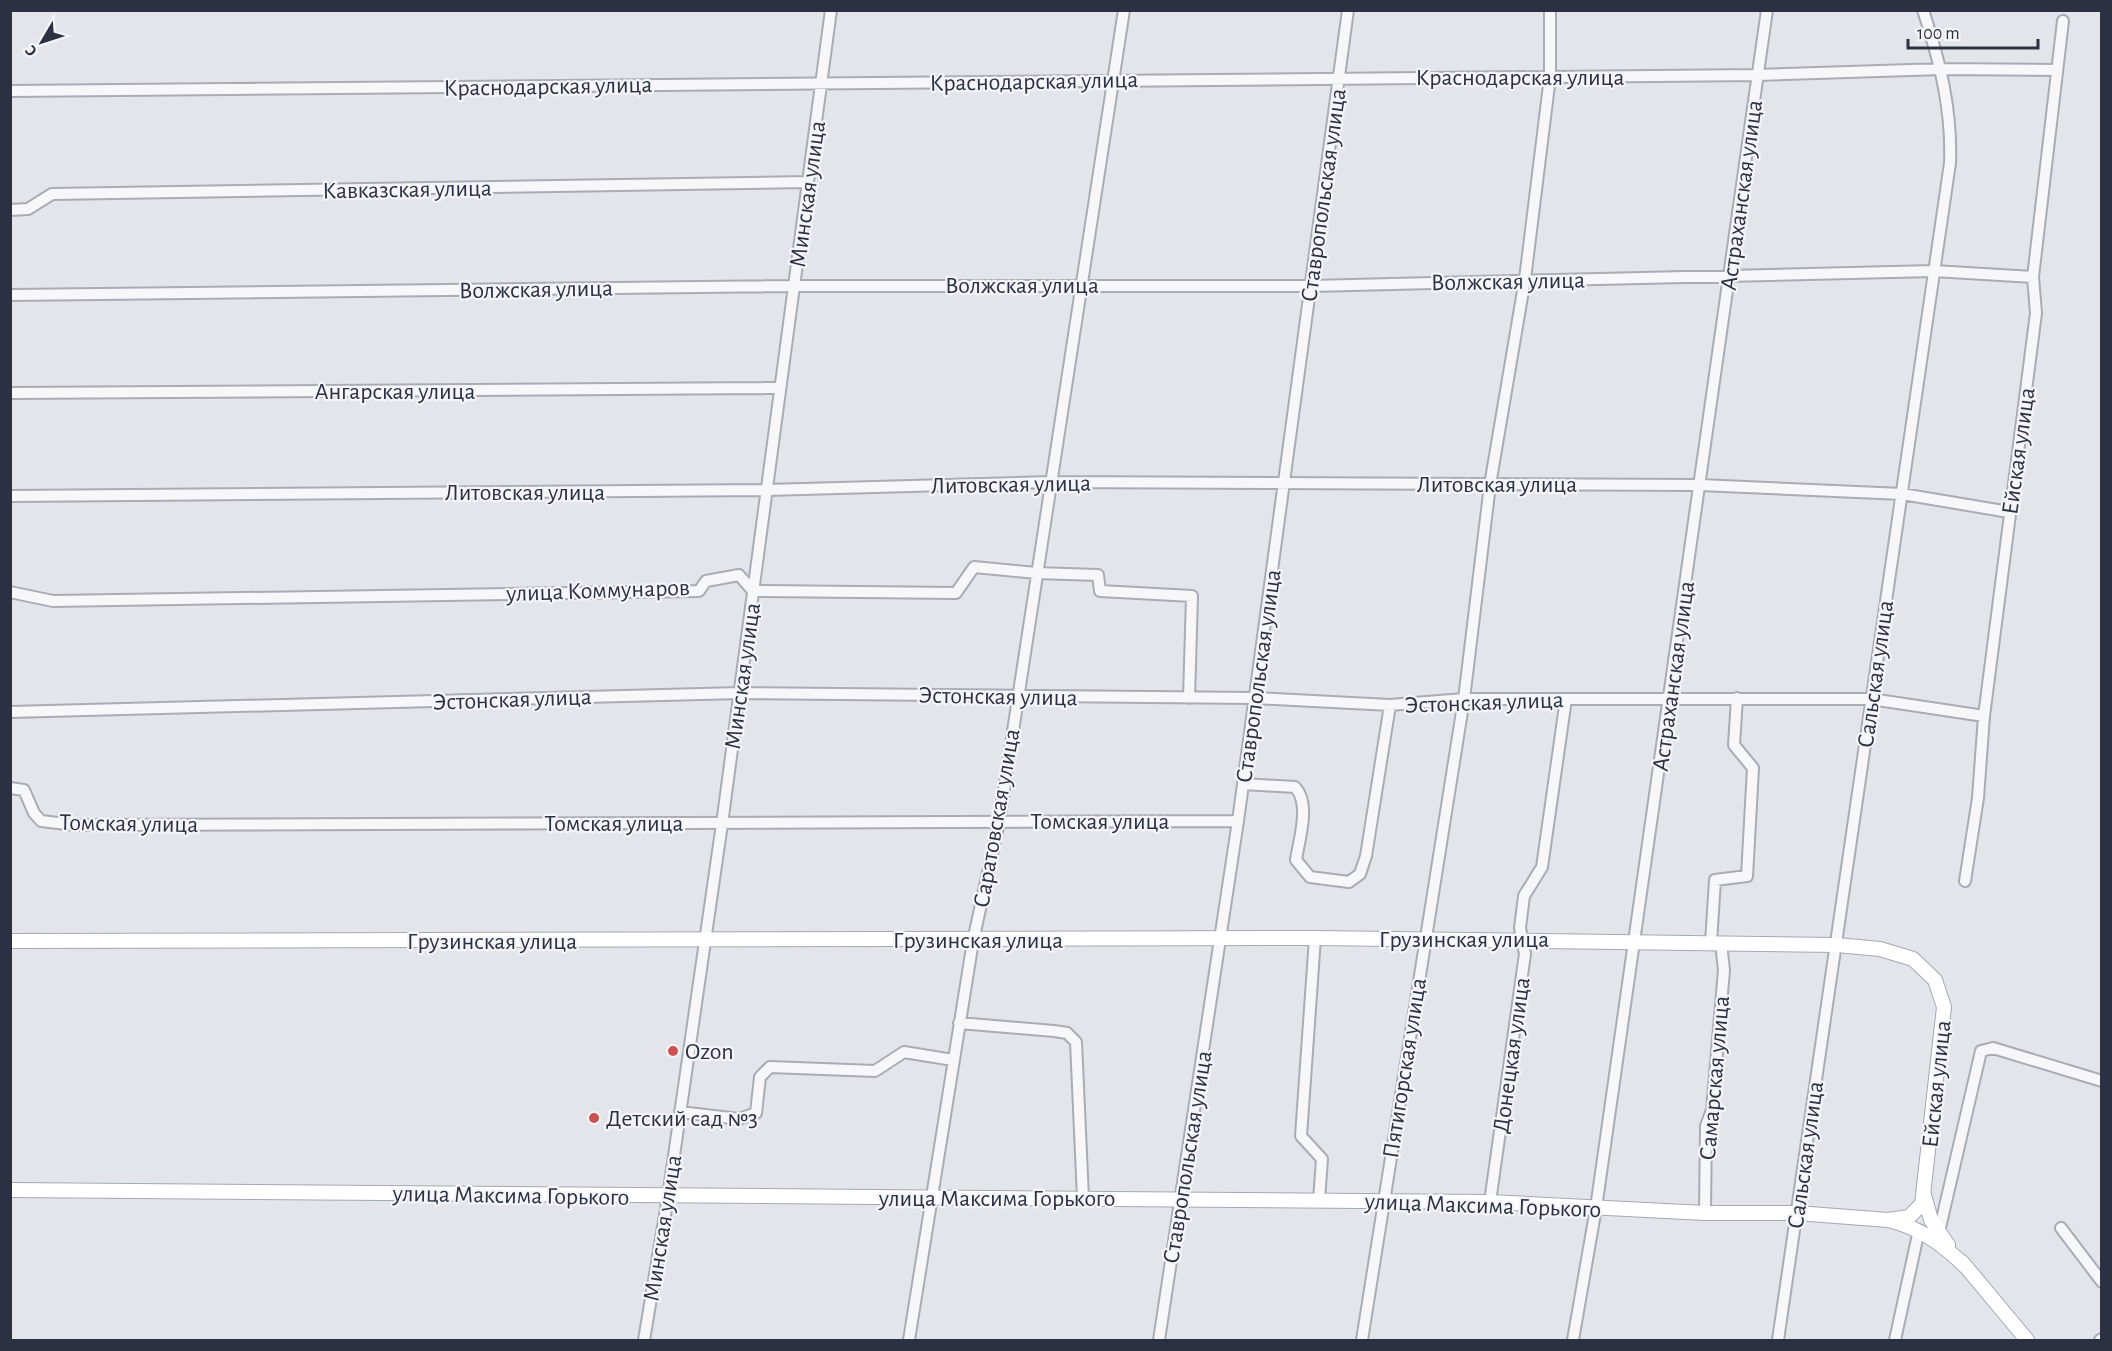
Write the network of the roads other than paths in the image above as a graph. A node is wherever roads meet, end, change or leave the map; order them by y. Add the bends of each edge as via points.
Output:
1 (831, 10) edge
2 (1124, 10) edge
3 (1348, 10) edge
4 (1550, 10) edge
5 (1767, 10) edge
6 (1923, 10) edge
7 (2063, 21) dead end
8 (1942, 69) junction
9 (2057, 70) junction
10 (1758, 75) junction
11 (1550, 77) junction
12 (1339, 79) junction
13 (1111, 80) junction
14 (822, 83) junction
15 (10, 91) edge
16 (808, 182) junction
17 (10, 210) edge
18 (1934, 271) junction
19 (1730, 277) junction
20 (2033, 277) junction
21 (1525, 279) junction
22 (1080, 285) junction
23 (794, 286) junction
24 (1311, 286) junction
25 (10, 295) edge
26 (780, 388) junction
27 (10, 393) edge
28 (1050, 482) junction
29 (1284, 483) junction
30 (1490, 485) junction
31 (1700, 485) junction
32 (767, 490) junction
33 (1902, 494) junction
34 (10, 496) edge
35 (2009, 512) junction
36 (1036, 573) junction
37 (753, 591) junction
38 (10, 592) edge
39 (740, 693) junction
40 (1018, 697) junction
41 (1189, 698) junction
42 (1255, 698) junction
43 (1737, 698) junction
44 (1464, 699) junction
45 (1566, 699) junction
46 (1871, 699) junction
47 (1670, 700) junction
48 (1390, 705) junction
49 (10, 712) edge
50 (1984, 716) junction
51 (1243, 784) junction
52 (10, 788) edge
53 (1238, 821) junction
54 (999, 822) junction
55 (722, 824) junction
56 (1965, 880) dead end
57 (1315, 938) junction
58 (1424, 938) junction
59 (1219, 939) junction
60 (1522, 939) junction
61 (973, 940) junction
62 (1633, 940) junction
63 (10, 941) edge
64 (705, 941) junction
65 (1716, 943) junction
66 (1836, 945) junction
67 (1935, 980) joint
68 (959, 1023) junction
69 (953, 1060) junction
70 (2102, 1081) edge
71 (680, 1112) junction
72 (10, 1190) edge
73 (1924, 1190) junction
74 (668, 1197) junction
75 (932, 1197) junction
76 (1083, 1198) junction
77 (1180, 1199) junction
78 (1319, 1200) junction
79 (1383, 1201) junction
80 (1490, 1202) junction
81 (1596, 1208) junction
82 (1705, 1213) junction
83 (1797, 1214) junction
84 (1888, 1220) junction
85 (2061, 1228) dead end
86 (1918, 1230) junction
87 (1939, 1232) junction
88 (1968, 1269) junction
89 (2102, 1282) edge
90 (644, 1341) edge
91 (909, 1341) edge
92 (1159, 1341) edge
93 (1362, 1341) edge
94 (1573, 1341) edge
95 (1778, 1341) edge
96 (1895, 1341) edge
97 (2027, 1341) edge

1 - 14 street, Минская улица
2 - 13 street, Саратовская улица
3 - 12 street, Ставропольская улица
4 - 11 street, Пятигорская улица
5 - 10 street, Астраханская улица
6 - 8 street, Сальская улица
7 - 9 street, Ейская улица
8 - 9 street, Краснодарская улица
8 - 10 street, Краснодарская улица
8 - 18 street, Сальская улица via 1951,133 1950,163
9 - 20 street, Ейская улица
10 - 11 street, Краснодарская улица
10 - 19 street, Астраханская улица
11 - 12 street, Краснодарская улица
11 - 21 street, Пятигорская улица
12 - 13 street, Краснодарская улица
12 - 24 street, Ставропольская улица
13 - 14 street, Краснодарская улица
13 - 22 street, Саратовская улица
14 - 15 street, Краснодарская улица
14 - 16 street, Минская улица
16 - 17 street, Кавказская улица via 52,194 28,209
16 - 23 street, Минская улица
18 - 19 street, Волжская улица
18 - 20 street, Волжская улица
18 - 33 street, Сальская улица
19 - 21 street, Волжская улица
19 - 31 street, Астраханская улица
20 - 35 street, Ейская улица via 2036,313
21 - 24 street, Волжская улица
21 - 30 street, Пятигорская улица
22 - 23 street, Волжская улица
22 - 24 street, Волжская улица
22 - 28 street, Саратовская улица
23 - 25 street, Волжская улица
23 - 26 street, Минская улица
24 - 29 street, Ставропольская улица
26 - 27 street, Ангарская улица
26 - 32 street, Минская улица
28 - 29 street, Литовская улица
28 - 32 street, Литовская улица
28 - 36 street, Саратовская улица
29 - 30 street, Литовская улица
29 - 42 street, Ставропольская улица
30 - 31 street, Литовская улица
30 - 44 street, Пятигорская улица
31 - 33 street, Литовская улица
31 - 47 street, Астраханская улица
32 - 34 street, Литовская улица
32 - 37 street, Минская улица
33 - 35 street, Литовская улица
33 - 46 street, Сальская улица
35 - 50 street, Ейская улица
36 - 37 street via 974,567 956,592
36 - 40 street, Саратовская улица
36 - 41 street via 1098,575 1100,591 1192,596
37 - 38 street, улица Коммунаров via 739,575 706,581 699,591 53,601
37 - 39 street, Минская улица
39 - 40 street, Эстонская улица
39 - 49 street, Эстонская улица
39 - 55 street, Минская улица
40 - 41 street, Эстонская улица
40 - 54 street, Саратовская улица
41 - 42 street, Эстонская улица
42 - 48 street, Эстонская улица
42 - 51 street, Ставропольская улица
43 - 46 street, Эстонская улица
43 - 47 street, Эстонская улица
43 - 65 street, Самарская улица via 1734,745 1753,768 1747,876 1715,880
44 - 45 street, Эстонская улица
44 - 48 street, Эстонская улица
44 - 58 street, Пятигорская улица
45 - 47 street, Эстонская улица
45 - 60 street, Донецкая улица via 1542,867 1524,896
46 - 50 street, Эстонская улица
46 - 66 street, Сальская улица
47 - 62 street, Астраханская улица
48 - 51 street via 1366,856 1360,874 1349,882 1310,877 1296,860 1303,806 1301,793 1295,787
50 - 56 street, Ейская улица via 1978,798
51 - 53 street, Ставропольская улица
52 - 55 street, Томская улица via 24,790 41,821 56,824
53 - 54 street, Томская улица
53 - 59 street, Ставропольская улица
54 - 55 street, Томская улица
54 - 61 street, Саратовская улица
55 - 64 street, Минская улица
57 - 58 main road, Грузинская улица
57 - 59 main road, Грузинская улица
57 - 78 street via 1302,1136 1322,1159
58 - 60 main road, Грузинская улица
58 - 79 street, Пятигорская улица
59 - 61 main road, Грузинская улица
59 - 77 street, Ставропольская улица
60 - 62 main road, Грузинская улица
60 - 80 street, Донецкая улица via 1525,954
61 - 64 main road, Грузинская улица
61 - 68 street, Саратовская улица
62 - 65 main road, Грузинская улица
62 - 81 street, Астраханская улица
63 - 64 main road, Грузинская улица
64 - 71 street, Минская улица
65 - 66 main road, Грузинская улица
65 - 82 street, Самарская улица via 1724,970 1712,1110 1706,1126
66 - 67 main road, Грузинская улица via 1900,953 1926,968
66 - 83 street, Сальская улица
67 - 73 main road, Ейская улица via 1944,1007
68 - 69 street, Саратовская улица
68 - 76 street via 1067,1033 1076,1042
69 - 71 street via 904,1052 875,1071 770,1067 760,1077 756,1113 739,1119
69 - 75 street, Саратовская улица
70 - 87 street via 1993,1048 1981,1051
71 - 74 street, Минская улица
72 - 74 main road, улица Максима Горького
73 - 84 main road via 1917,1212 1901,1220
73 - 87 main road via 1931,1220
74 - 75 main road, улица Максима Горького
74 - 90 street, Минская улица
75 - 76 main road, улица Максима Горького
75 - 91 street, Саратовская улица
76 - 77 main road, улица Максима Горького
77 - 78 main road, улица Максима Горького
77 - 92 street, Ставропольская улица
78 - 79 main road, улица Максима Горького
79 - 80 main road, улица Максима Горького
79 - 93 street, Пятигорская улица
80 - 81 main road, улица Максима Горького
81 - 82 main road, улица Максима Горького
81 - 94 street, Астраханская улица
82 - 83 main road, улица Максима Горького
83 - 84 main road, улица Максима Горького
83 - 95 street, Сальская улица
84 - 86 main road, улица Максима Горького
85 - 89 street
86 - 88 main road, улица Максима Горького via 1935,1239
86 - 96 street
87 - 88 main road
88 - 97 main road

